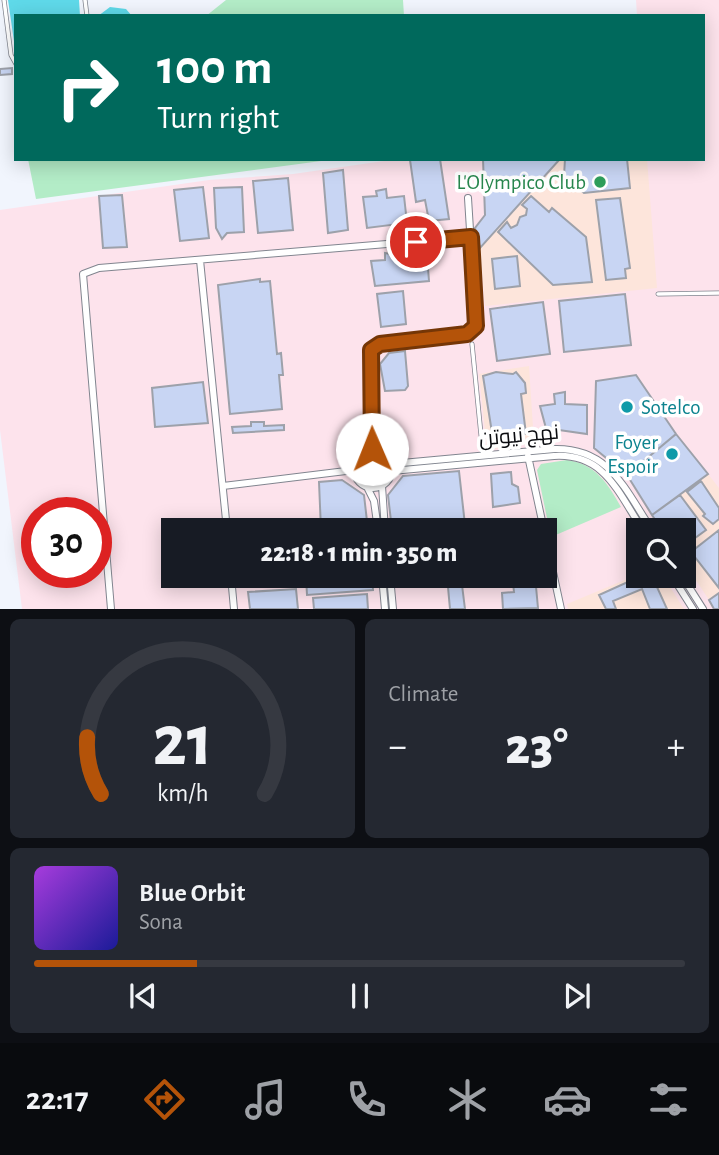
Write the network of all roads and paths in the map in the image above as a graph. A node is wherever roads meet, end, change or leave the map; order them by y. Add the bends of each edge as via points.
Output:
1 (4, 0) edge
2 (14, 60) edge
3 (468, 198) dead end
4 (471, 237) junction
5 (200, 260) junction
6 (719, 293) edge
7 (658, 294) dead end
8 (472, 344) dead end
9 (372, 449) junction
10 (483, 455) junction
11 (528, 455) junction
12 (586, 456) junction
13 (392, 468) junction
14 (354, 470) junction
15 (223, 485) junction
16 (382, 486) junction
17 (367, 487) junction
18 (226, 518) edge
19 (376, 518) edge
20 (384, 518) edge
21 (635, 518) edge
22 (644, 518) edge
23 (232, 588) edge
24 (383, 588) edge
25 (391, 588) edge
26 (680, 588) edge
27 (690, 588) edge
28 (111, 609) edge
29 (234, 609) edge
30 (385, 609) edge
31 (393, 609) edge
32 (561, 609) edge
33 (693, 609) edge
34 (703, 609) edge

1 - 2 lane
3 - 4 street
4 - 5 street
4 - 9 street via 478,318 473,331 380,344 371,350
5 - 15 street
5 - 28 street via 92,269 82,278
6 - 7 lane
8 - 10 lane
9 - 13 street via 386,454
9 - 14 street via 358,456
10 - 11 street, نهج نيوتن
10 - 13 street, نهج نيوتن
11 - 12 street, نهج نيوتن via 569,448
11 - 13 street, نهج نيوتن
11 - 32 street
12 - 21 street, نهج نيوتن
12 - 22 street, نهج نيوتن via 610,470
13 - 16 street
14 - 15 street
14 - 17 street
15 - 18 street
16 - 17 street
16 - 20 street
17 - 19 street
23 - 29 street
24 - 30 street
25 - 31 street
26 - 33 street
27 - 34 street

